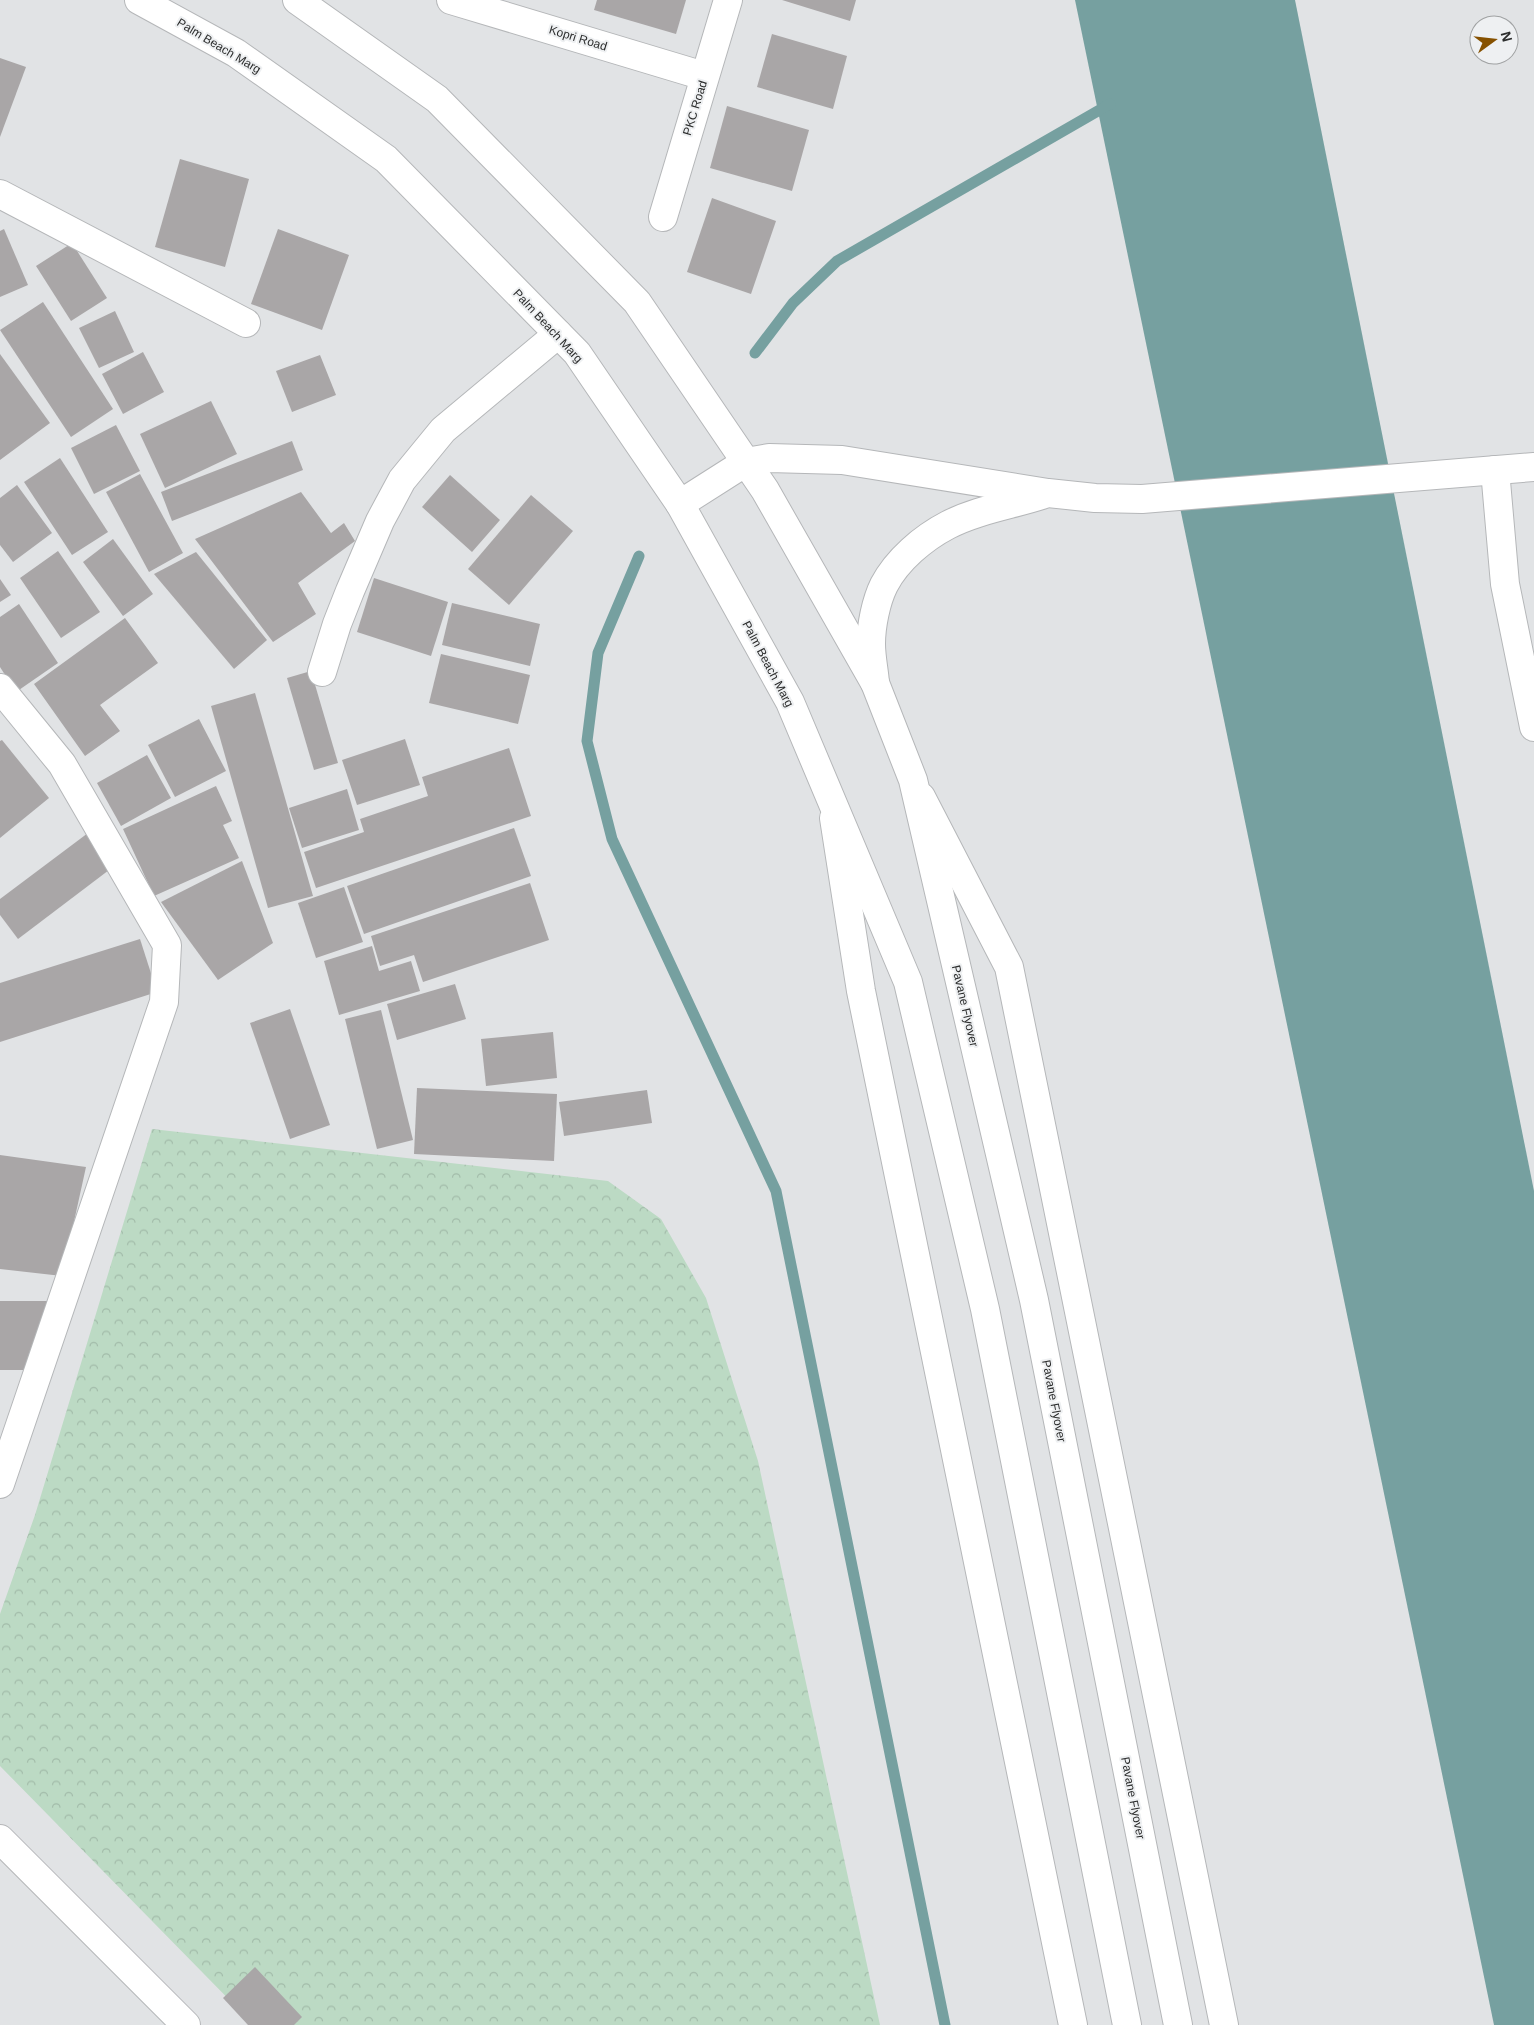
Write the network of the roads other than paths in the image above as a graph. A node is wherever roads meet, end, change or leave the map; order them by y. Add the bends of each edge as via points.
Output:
1 (139, 0) edge
2 (296, 0) edge
3 (451, 0) edge
4 (728, 0) edge
5 (704, 76) junction
6 (0, 194) edge
7 (663, 217) dead end
8 (246, 323) dead end
9 (558, 334) junction
10 (746, 462) junction
11 (1534, 466) edge
12 (1495, 470) junction
13 (1048, 493) junction
14 (680, 504) junction
15 (322, 672) dead end
16 (875, 682) junction
17 (0, 688) edge
18 (1534, 727) edge
19 (913, 780) junction
20 (831, 803) junction
21 (0, 1484) edge
22 (0, 1839) edge
23 (186, 2025) edge
24 (1073, 2025) edge
25 (1127, 2025) edge
26 (1178, 2025) edge
27 (1224, 2025) edge

1 - 9 main road, Palm Beach Marg via 236,54 386,159
2 - 10 main road via 437,99 624,288 637,302
3 - 5 main road, Kopri Road
4 - 5 main road, PKC Road
5 - 7 main road, PKC Road
6 - 8 main road
9 - 14 main road, Palm Beach Marg via 577,353
9 - 15 main road via 443,430 402,480 368,547 337,624
10 - 13 main road via 768,458 842,460
10 - 14 main road
10 - 16 main road
11 - 12 main road
12 - 13 main road via 1142,500
12 - 18 main road via 1505,584
13 - 16 main road via 948,525 926,539 902,561 884,585 875,614 871,644
14 - 20 main road, Palm Beach Marg via 790,702
16 - 19 main road
17 - 21 main road via 62,764 167,944 164,1002
19 - 26 main road, Pavane Flyover via 1034,1300
19 - 27 main road via 1009,967
20 - 24 main road via 860,991
20 - 25 main road via 908,982 985,1309
22 - 23 main road

